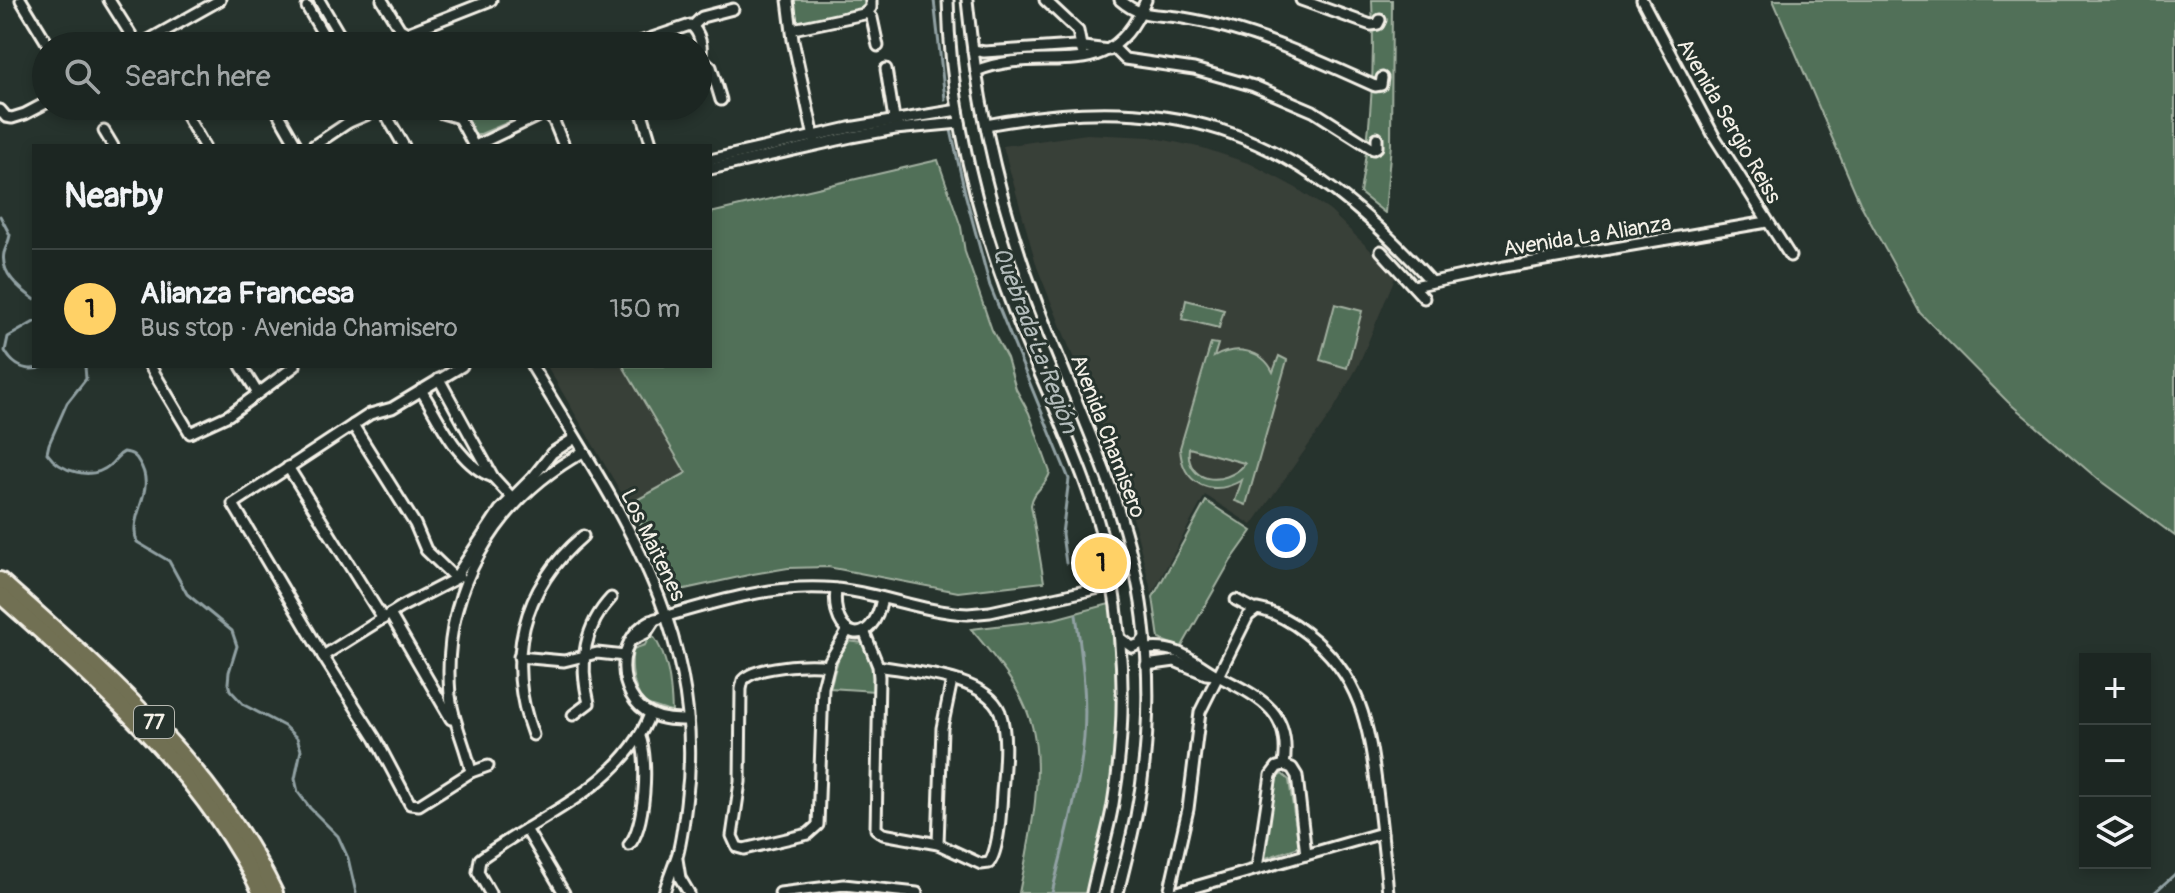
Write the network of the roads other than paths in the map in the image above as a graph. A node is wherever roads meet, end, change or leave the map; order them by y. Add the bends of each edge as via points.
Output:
1 (21, 0) edge
2 (109, 0) edge
3 (198, 0) edge
4 (220, 0) edge
5 (319, 0) edge
6 (382, 0) edge
7 (491, 0) edge
8 (788, 0) edge
9 (871, 0) edge
10 (1045, 0) edge
11 (1120, 0) edge
12 (1146, 0) edge
13 (1301, 0) edge
14 (1642, 0) edge
15 (948, 4) edge
16 (967, 5) edge
17 (307, 7) dead end
18 (733, 9) dead end
19 (204, 10) junction
20 (867, 12) junction
21 (1140, 14) junction
22 (1380, 20) dead end
23 (693, 26) junction
24 (793, 29) junction
25 (40, 32) edge
26 (129, 32) edge
27 (164, 32) edge
28 (322, 32) edge
29 (338, 32) edge
30 (404, 32) joint
31 (666, 32) edge
32 (697, 32) edge
33 (878, 46) dead end
34 (1111, 48) junction
35 (973, 50) junction
36 (1082, 53) junction
37 (886, 69) dead end
38 (712, 71) edge
39 (976, 71) junction
40 (1382, 78) dead end
41 (721, 100) dead end
42 (32, 109) edge
43 (0, 110) edge
44 (958, 110) junction
45 (189, 120) edge
46 (282, 120) edge
47 (345, 120) edge
48 (389, 120) edge
49 (460, 120) edge
50 (529, 120) edge
51 (553, 120) edge
52 (644, 120) edge
53 (960, 123) junction
54 (895, 124) junction
55 (986, 125) junction
56 (104, 131) dead end
57 (1377, 138) dead end
58 (815, 141) junction
59 (112, 144) edge
60 (203, 144) edge
61 (296, 144) edge
62 (315, 144) edge
63 (403, 144) edge
64 (473, 144) edge
65 (478, 144) edge
66 (563, 144) edge
67 (651, 144) edge
68 (736, 159) junction
69 (712, 160) edge
70 (712, 168) edge
71 (1767, 222) junction
72 (1381, 251) dead end
73 (1790, 256) dead end
74 (1431, 281) junction
75 (1414, 286) junction
76 (1424, 298) dead end
77 (151, 368) edge
78 (242, 368) edge
79 (292, 368) edge
80 (458, 368) edge
81 (533, 368) edge
82 (439, 379) junction
83 (421, 390) junction
84 (257, 392) junction
85 (353, 425) junction
86 (575, 438) junction
87 (583, 452) junction
88 (288, 467) junction
89 (493, 477) junction
90 (514, 500) junction
91 (583, 536) dead end
92 (467, 576) junction
93 (455, 578) junction
94 (0, 580) edge
95 (1113, 585) junction
96 (836, 589) junction
97 (0, 595) edge
98 (611, 598) dead end
99 (882, 598) junction
100 (1236, 600) dead end
101 (1255, 610) junction
102 (667, 615) junction
103 (386, 616) junction
104 (848, 630) junction
105 (864, 631) junction
106 (1145, 638) junction
107 (1121, 639) junction
108 (1146, 649) junction
109 (323, 656) junction
110 (625, 656) junction
111 (519, 657) junction
112 (583, 657) junction
113 (1146, 665) junction
114 (828, 666) junction
115 (878, 666) junction
116 (1217, 675) junction
117 (952, 680) junction
118 (439, 698) junction
119 (451, 698) junction
120 (650, 714) junction
121 (573, 715) dead end
122 (688, 720) junction
123 (458, 733) junction
124 (533, 735) dead end
125 (640, 737) junction
126 (1284, 765) junction
127 (488, 766) dead end
128 (471, 772) junction
129 (526, 829) junction
130 (1382, 833) junction
131 (938, 844) junction
132 (629, 845) dead end
133 (677, 853) junction
134 (1306, 855) junction
135 (1257, 868) junction
136 (905, 892) edge
137 (261, 893) edge
138 (275, 893) edge
139 (490, 893) edge
140 (564, 893) edge
141 (664, 893) edge
142 (689, 893) edge
143 (780, 893) edge
144 (1092, 893) edge
145 (1118, 893) edge
146 (1172, 893) edge
147 (1388, 893) edge

1 - 25 street
2 - 26 street
3 - 19 street
4 - 19 street
5 - 29 street
6 - 30 street
7 - 30 street
8 - 24 street
9 - 20 street
10 - 36 street via 1078,31
11 - 21 street
12 - 21 street
13 - 22 street via 1371,25
14 - 71 street, Avenida Sergio Reiss via 1700,113
15 - 16 street
15 - 44 street, Avenida Chamisero
16 - 35 street, Avenida Chamisero
17 - 28 street
18 - 23 street via 702,17
19 - 27 street
20 - 24 street
20 - 33 street
21 - 34 street
21 - 40 street via 1234,29 1375,86
23 - 31 street
23 - 32 street
24 - 58 street
34 - 36 street via 1098,56
34 - 57 street via 1125,59 1194,69 1254,86 1324,117 1373,149
35 - 36 street
35 - 39 street, Avenida Chamisero
36 - 39 street via 999,63
37 - 54 street
38 - 41 street
39 - 55 street, Avenida Chamisero
42 - 43 street via 12,118
44 - 53 street, Avenida Chamisero
44 - 54 street
45 - 60 street
46 - 61 street
47 - 62 street
48 - 63 street
49 - 64 street
50 - 65 street
51 - 66 street
52 - 67 street
53 - 54 street
53 - 95 street, Avenida Chamisero via 993,251 1092,503
54 - 58 street
55 - 74 street via 1055,114 1124,112 1178,118 1236,135 1290,160 1343,195
55 - 106 street, Avenida Chamisero via 1025,272 1117,501
56 - 59 street
58 - 68 street
68 - 69 street
68 - 70 street
71 - 73 street, Avenida Sergio Reiss
71 - 74 street, Avenida La Alianza
72 - 75 street
74 - 75 street, Avenida La Alianza
75 - 76 street
77 - 84 street via 190,433 229,415
78 - 84 street
79 - 84 street
80 - 82 street
81 - 86 street, Los Maitenes
82 - 83 street
82 - 89 street
83 - 85 street
83 - 89 street via 467,461
85 - 88 street
85 - 93 street via 426,550
86 - 87 street, Los Maitenes
86 - 90 street via 552,453
87 - 90 street
87 - 102 street, Los Maitenes via 637,546
88 - 103 street
88 - 109 street via 233,504
89 - 90 street
90 - 92 street
90 - 93 street via 487,526
91 - 111 street via 538,592
92 - 93 street
92 - 119 street via 451,634
93 - 103 street
94 - 138 highway, 77 via 164,732 230,817
95 - 99 street via 975,613
95 - 107 street, Avenida Chamisero
96 - 99 street
96 - 102 street via 761,594
96 - 104 street via 836,616
97 - 137 highway, 77 via 146,731 212,811
98 - 112 street via 595,620
99 - 105 street via 878,618
100 - 101 street
101 - 116 street
101 - 130 street via 1279,616 1307,634 1351,685 1369,734
102 - 110 street via 632,640
102 - 122 street, Los Maitenes via 680,659
103 - 109 street
103 - 118 street
104 - 105 street
104 - 114 street
105 - 115 street
106 - 107 street via 1132,647
106 - 108 street, Avenida Chamisero
107 - 144 street, Avenida Chamisero via 1120,757
108 - 113 street, Avenida Chamisero
108 - 116 street via 1170,648
109 - 128 street via 410,804 419,805
110 - 112 street
110 - 120 street via 627,687
111 - 112 street
111 - 124 street via 521,695
112 - 121 street via 589,702
113 - 116 street via 1175,661
113 - 145 street, Avenida Chamisero via 1143,773
114 - 114 street via 822,694 817,828 737,847 732,836 739,795 743,680 755,672
115 - 117 street
115 - 131 street via 876,829
116 - 126 street via 1250,691 1275,713 1285,742
116 - 146 street via 1198,716
117 - 131 street via 942,728
117 - 131 street via 981,689 1000,714 1002,799 990,863 981,864
118 - 119 street
118 - 123 street
119 - 123 street
120 - 122 street
120 - 125 street
122 - 133 street, Los Maitenes via 689,778
123 - 128 street
125 - 129 street via 595,783
125 - 132 street via 643,793
126 - 134 street via 1297,776
126 - 135 street via 1271,775
127 - 128 street
129 - 139 street via 478,862
129 - 140 street
130 - 134 street
130 - 147 street
133 - 141 street, Los Maitenes
133 - 142 street, Los Maitenes via 680,878
134 - 135 street
135 - 146 street
136 - 143 street via 844,885

